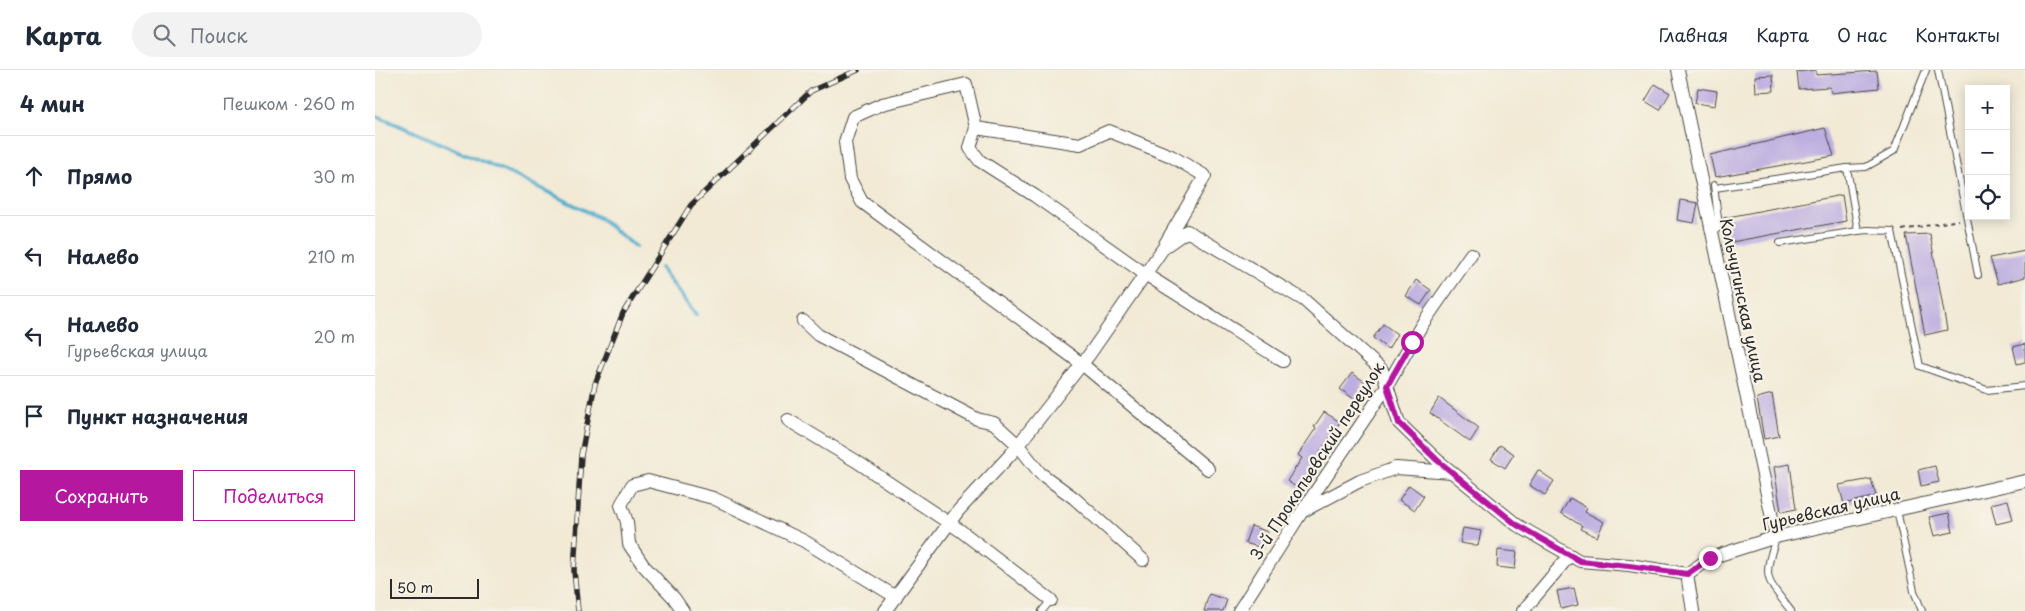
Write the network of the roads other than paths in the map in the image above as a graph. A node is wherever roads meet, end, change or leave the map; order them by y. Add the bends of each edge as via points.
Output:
1 (1678, 70) edge
2 (1927, 70) edge
3 (1938, 70) edge
4 (976, 128) junction
5 (1847, 168) junction
6 (1858, 231) junction
7 (1712, 234) junction
8 (1780, 243) dead end
9 (1164, 247) junction
10 (1471, 254) dead end
11 (1145, 274) junction
12 (1978, 275) dead end
13 (803, 321) dead end
14 (1283, 361) dead end
15 (1082, 364) junction
16 (1387, 386) junction
17 (2025, 386) edge
18 (788, 420) dead end
19 (1018, 445) junction
20 (1208, 469) dead end
21 (1451, 472) junction
22 (2025, 482) edge
23 (1897, 510) junction
24 (1301, 512) junction
25 (949, 524) junction
26 (1776, 537) junction
27 (1570, 555) junction
28 (1143, 560) dead end
29 (1687, 574) junction
30 (896, 597) junction
31 (1051, 600) joint
32 (683, 611) edge
33 (885, 611) edge
34 (1042, 611) edge
35 (1239, 611) edge
36 (1523, 611) edge
37 (1693, 611) edge
38 (1791, 611) edge
39 (1922, 611) edge

1 - 7 street, Кольчугинская улица
2 - 5 lane via 1895,151 1866,167
3 - 12 lane
4 - 9 street via 1080,144 1109,131 1171,156 1205,176
4 - 11 street via 970,148 980,161
4 - 15 street via 966,84 882,104 853,117 845,142 850,179 862,202
5 - 6 lane
5 - 7 lane via 1714,187 1719,227
6 - 8 lane
6 - 17 lane via 1892,231 1920,366 1987,390
7 - 26 street, Кольчугинская улица
9 - 11 street
9 - 16 street via 1187,231 1304,300 1382,370
10 - 16 street, 3-й Прокопьевский переулок via 1421,326
11 - 14 street
11 - 15 street
13 - 19 street via 817,335 977,419 994,423
15 - 19 street
15 - 20 street
16 - 21 street via 1399,423
16 - 24 street, 3-й Прокопьевский переулок
18 - 25 street
19 - 25 street
19 - 28 street via 1040,474 1074,498
21 - 24 street via 1396,468 1360,481
21 - 27 street via 1517,525
22 - 23 street, Гурьевская улица
23 - 26 street, Гурьевская улица
23 - 39 lane via 1914,591
24 - 35 street, 3-й Прокопьевский переулок
25 - 30 street
25 - 31 street
26 - 29 street, Гурьевская улица via 1710,558
26 - 38 lane via 1767,565 1769,582
27 - 29 street via 1580,561
27 - 36 street
29 - 37 street
30 - 32 street via 804,541 713,498 648,481 631,485 621,505 629,544
30 - 33 street
31 - 34 lane

